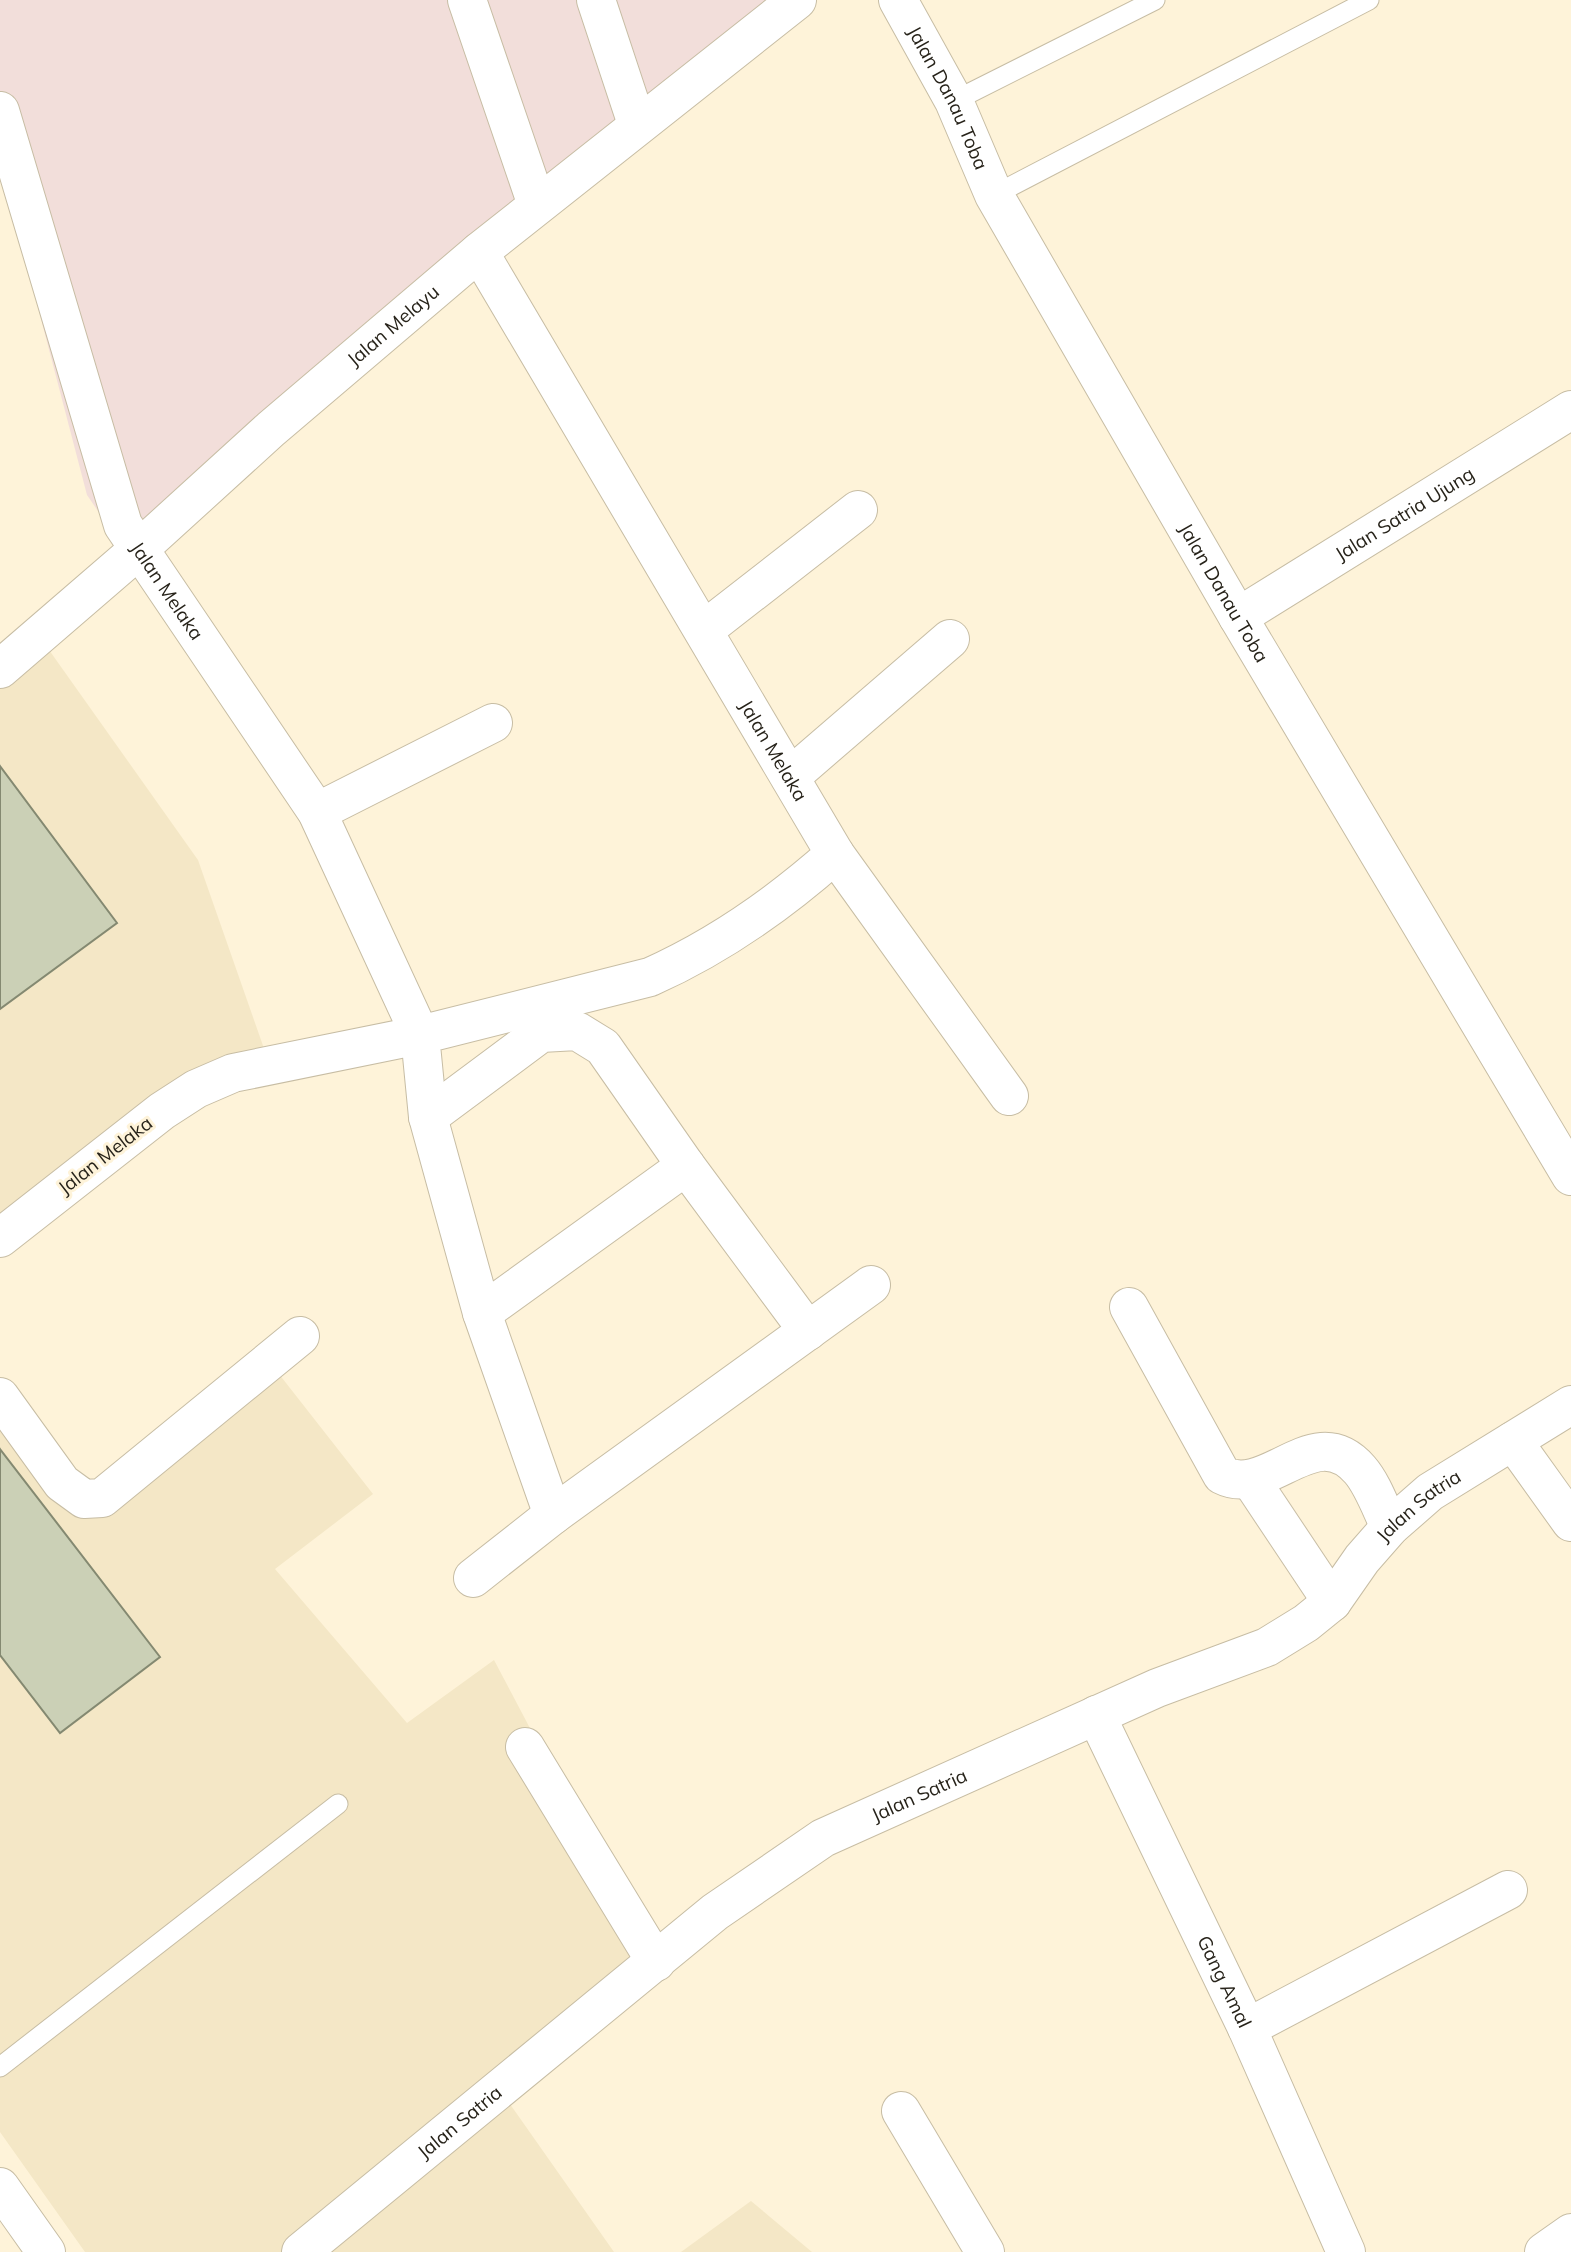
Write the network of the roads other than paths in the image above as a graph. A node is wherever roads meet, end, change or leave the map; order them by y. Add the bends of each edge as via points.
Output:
1 (467, 0) edge
2 (596, 0) edge
3 (797, 0) edge
4 (898, 0) edge
5 (1155, 0) edge
6 (1369, 0) edge
7 (954, 101) junction
8 (0, 111) edge
9 (637, 124) junction
10 (994, 195) junction
11 (537, 205) junction
12 (479, 252) junction
13 (1571, 410) edge
14 (858, 510) dead end
15 (138, 550) junction
16 (1238, 617) junction
17 (704, 630) junction
18 (950, 639) dead end
19 (0, 668) edge
20 (493, 723) dead end
21 (790, 777) junction
22 (317, 812) junction
23 (835, 854) junction
24 (420, 1035) junction
25 (1009, 1096) dead end
26 (428, 1117) junction
27 (1567, 1159) edge
28 (685, 1166) junction
29 (0, 1238) edge
30 (871, 1285) dead end
31 (1129, 1307) dead end
32 (482, 1313) junction
33 (808, 1331) junction
34 (299, 1336) dead end
35 (0, 1397) edge
36 (1571, 1405) edge
37 (1513, 1441) junction
38 (1250, 1479) junction
39 (553, 1515) junction
40 (1571, 1522) edge
41 (1390, 1527) junction
42 (473, 1578) dead end
43 (1332, 1602) junction
44 (1096, 1715) junction
45 (525, 1747) dead end
46 (338, 1804) dead end
47 (1508, 1890) dead end
48 (656, 1962) junction
49 (1247, 2028) junction
50 (0, 2067) edge
51 (901, 2110) dead end
52 (0, 2187) edge
53 (1571, 2233) edge
54 (46, 2252) edge
55 (301, 2252) edge
56 (985, 2252) edge
57 (1346, 2252) edge
58 (1544, 2252) edge

1 - 11 street
2 - 9 street
3 - 9 street, Jalan Melayu
4 - 7 street, Jalan Danau Toba
5 - 7 lane
6 - 10 lane
7 - 10 street, Jalan Danau Toba
8 - 15 street, Jalan Melaka via 116,503
9 - 11 street, Jalan Melayu
10 - 16 street, Jalan Danau Toba
11 - 12 street, Jalan Melayu
12 - 15 street, Jalan Melayu via 271,429
12 - 17 street, Jalan Melaka
13 - 16 street, Jalan Satria Ujung
14 - 17 street
15 - 19 street, Jalan Melayu
15 - 22 street, Jalan Melaka
16 - 27 street, Jalan Danau Toba
17 - 21 street, Jalan Melaka
18 - 21 street
20 - 22 street
21 - 23 street, Jalan Melaka
22 - 24 street, Jalan Melaka
23 - 24 street, Jalan Melaka via 800,885 716,942 650,977
23 - 25 street
24 - 26 street
24 - 29 street, Jalan Melaka via 233,1073 196,1089
26 - 28 street via 541,1033 577,1031 603,1047
26 - 32 street
28 - 32 street
28 - 33 street
30 - 33 street
31 - 38 street via 1222,1475 1232,1480
32 - 39 street
33 - 39 street
34 - 35 street via 102,1498 84,1499 62,1483
36 - 37 street, Jalan Satria
37 - 40 street
37 - 41 street, Jalan Satria via 1430,1492
38 - 41 street via 1313,1453 1336,1452 1362,1472
38 - 43 street
39 - 42 street
41 - 43 street, Jalan Satria
43 - 44 street, Jalan Satria via 1267,1647
44 - 48 street, Jalan Satria via 823,1838 715,1912
44 - 49 street, Gang Amal
45 - 48 street
46 - 50 lane
47 - 49 street
48 - 55 street, Jalan Satria
49 - 57 street, Gang Amal
51 - 56 street
52 - 54 street
53 - 58 street

